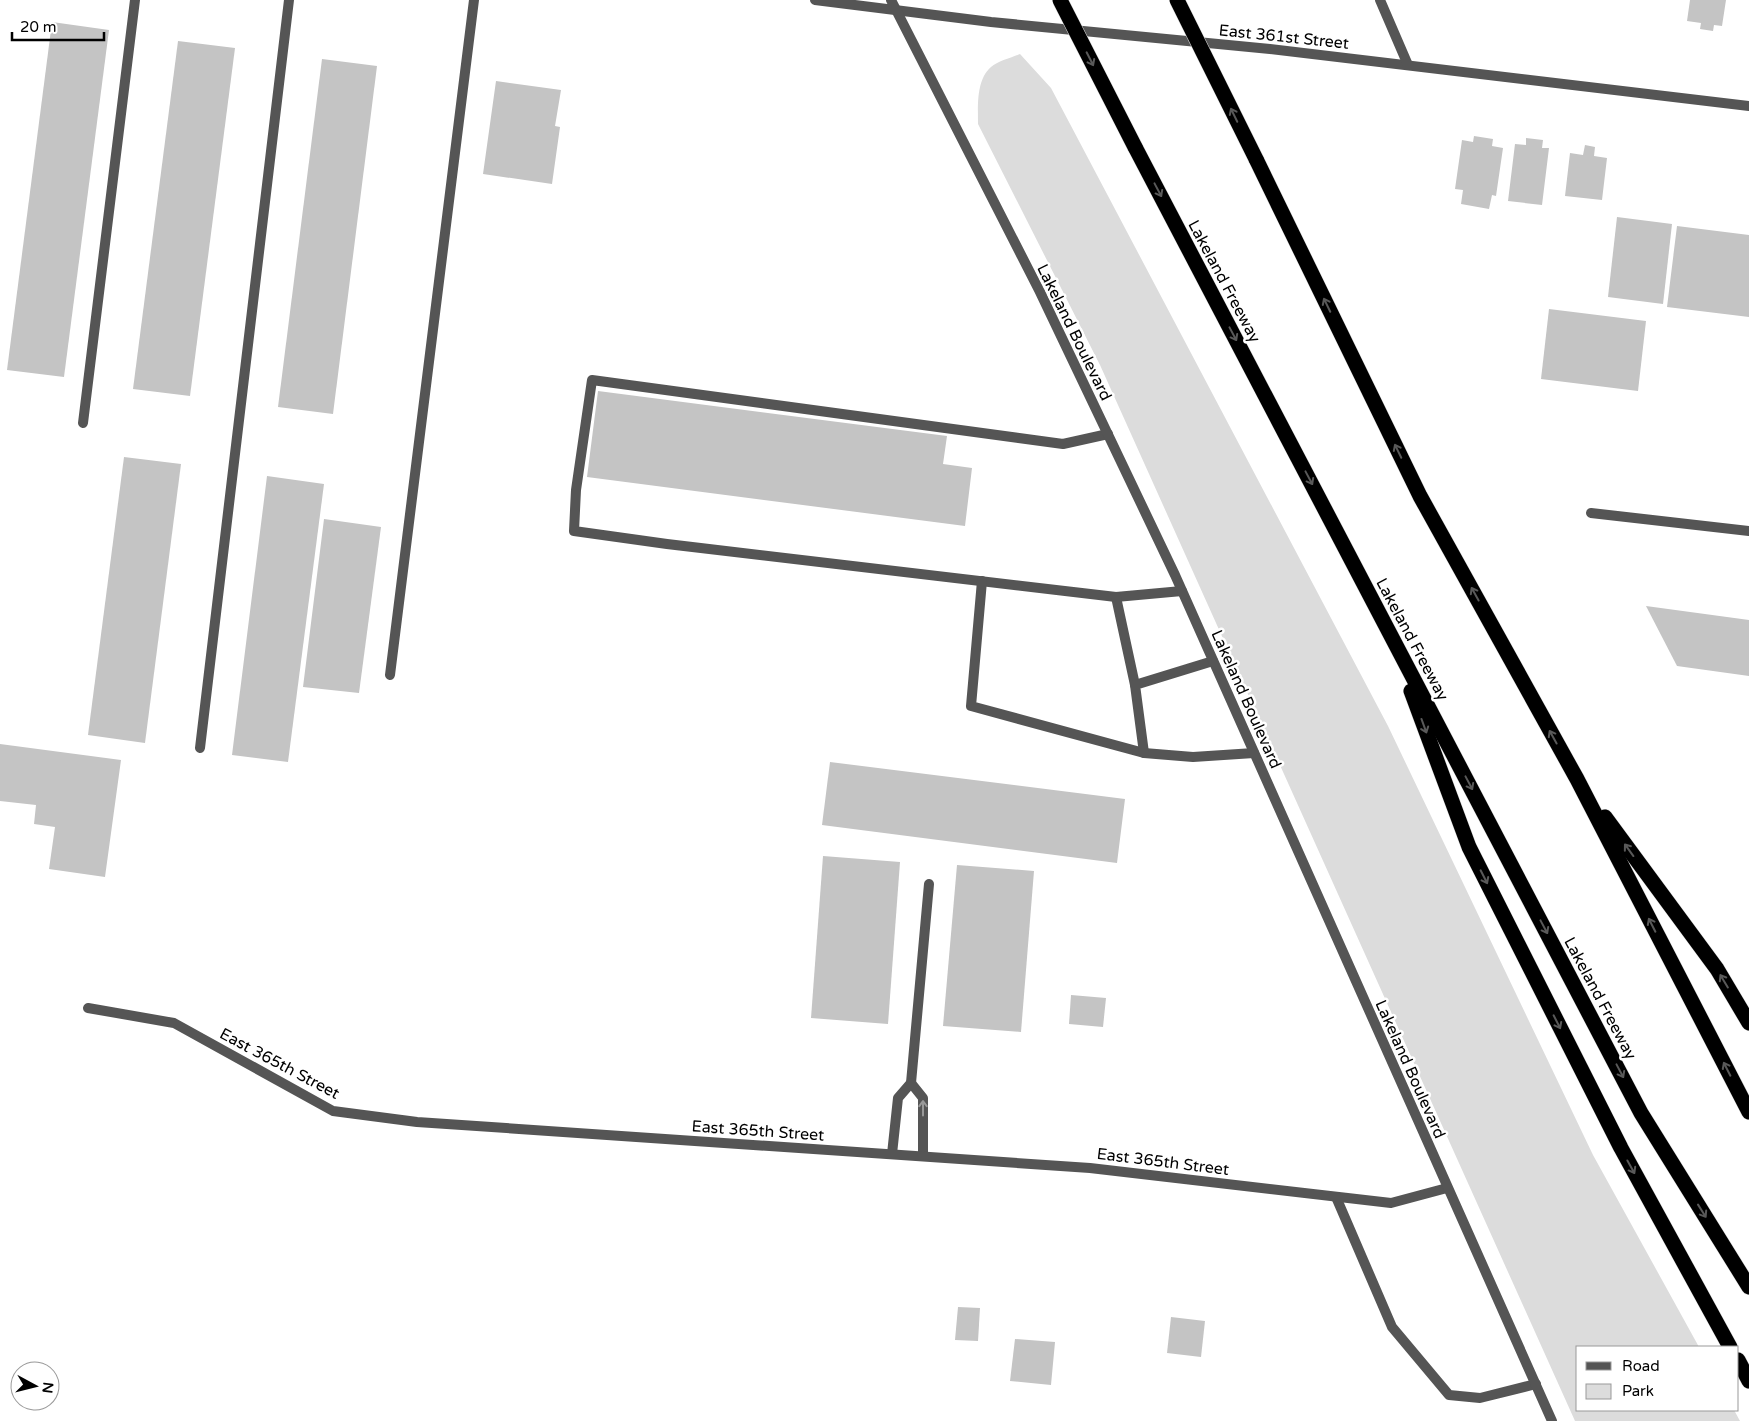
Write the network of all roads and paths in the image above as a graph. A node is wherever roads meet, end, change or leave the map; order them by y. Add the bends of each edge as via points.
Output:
1 (135, 0) edge
2 (289, 0) edge
3 (474, 0) edge
4 (815, 0) edge
5 (891, 0) edge
6 (1060, 0) edge
7 (1177, 0) edge
8 (1380, 0) edge
9 (896, 10) junction
10 (1408, 66) junction
11 (1749, 106) edge
12 (83, 423) dead end
13 (1108, 434) junction
14 (1591, 513) dead end
15 (1749, 531) edge
16 (982, 581) junction
17 (1182, 591) junction
18 (1116, 597) junction
19 (1389, 632) junction
20 (1213, 661) junction
21 (390, 676) dead end
22 (1134, 685) junction
23 (200, 748) dead end
24 (1144, 753) junction
25 (1254, 753) junction
26 (1577, 779) junction
27 (929, 884) dead end
28 (88, 1008) dead end
29 (1749, 1023) edge
30 (911, 1083) junction
31 (1749, 1112) edge
32 (892, 1154) junction
33 (923, 1156) junction
34 (1447, 1188) junction
35 (1336, 1197) junction
36 (1749, 1287) edge
37 (1729, 1346) edge
38 (1739, 1362) edge
39 (1749, 1381) edge
40 (1536, 1384) junction
41 (1552, 1421) edge

1 - 12 street
2 - 23 street
3 - 21 street
4 - 9 street, East 361st Street
5 - 9 street, Lakeland Boulevard
6 -> 19 highway, Lakeland Freeway, bridge
26 -> 7 highway, bridge via 1420,496
8 - 10 street
9 - 10 street, East 361st Street
9 - 13 street, Lakeland Boulevard via 1040,292
10 - 11 street, East 361st Street
13 - 16 street via 1063,444 592,380 576,490 574,530
13 - 17 street, Lakeland Boulevard
14 - 15 street
16 - 18 street
16 - 24 street via 971,706
17 - 18 street
17 - 20 street, Lakeland Boulevard
18 - 22 street
19 -> 36 highway, Lakeland Freeway via 1642,1112
19 -> 37 highway via 1469,847 1621,1148
20 - 22 street
20 - 25 street, Lakeland Boulevard
22 - 24 street
24 - 25 street via 1193,757
25 - 34 street, Lakeland Boulevard
29 -> 26 highway via 1717,969
31 -> 26 highway
27 - 30 street
28 - 32 street, East 365th Street via 174,1023 333,1111 417,1122
30 - 32 street via 898,1098
33 -> 30 street via 923,1098
32 - 33 street, East 365th Street
33 - 35 street, East 365th Street via 1090,1168
34 - 35 street, East 365th Street via 1391,1203
34 - 40 street, Lakeland Boulevard
35 - 40 street via 1392,1328 1449,1395 1480,1398
38 - 39 highway
40 - 41 street, Lakeland Boulevard

